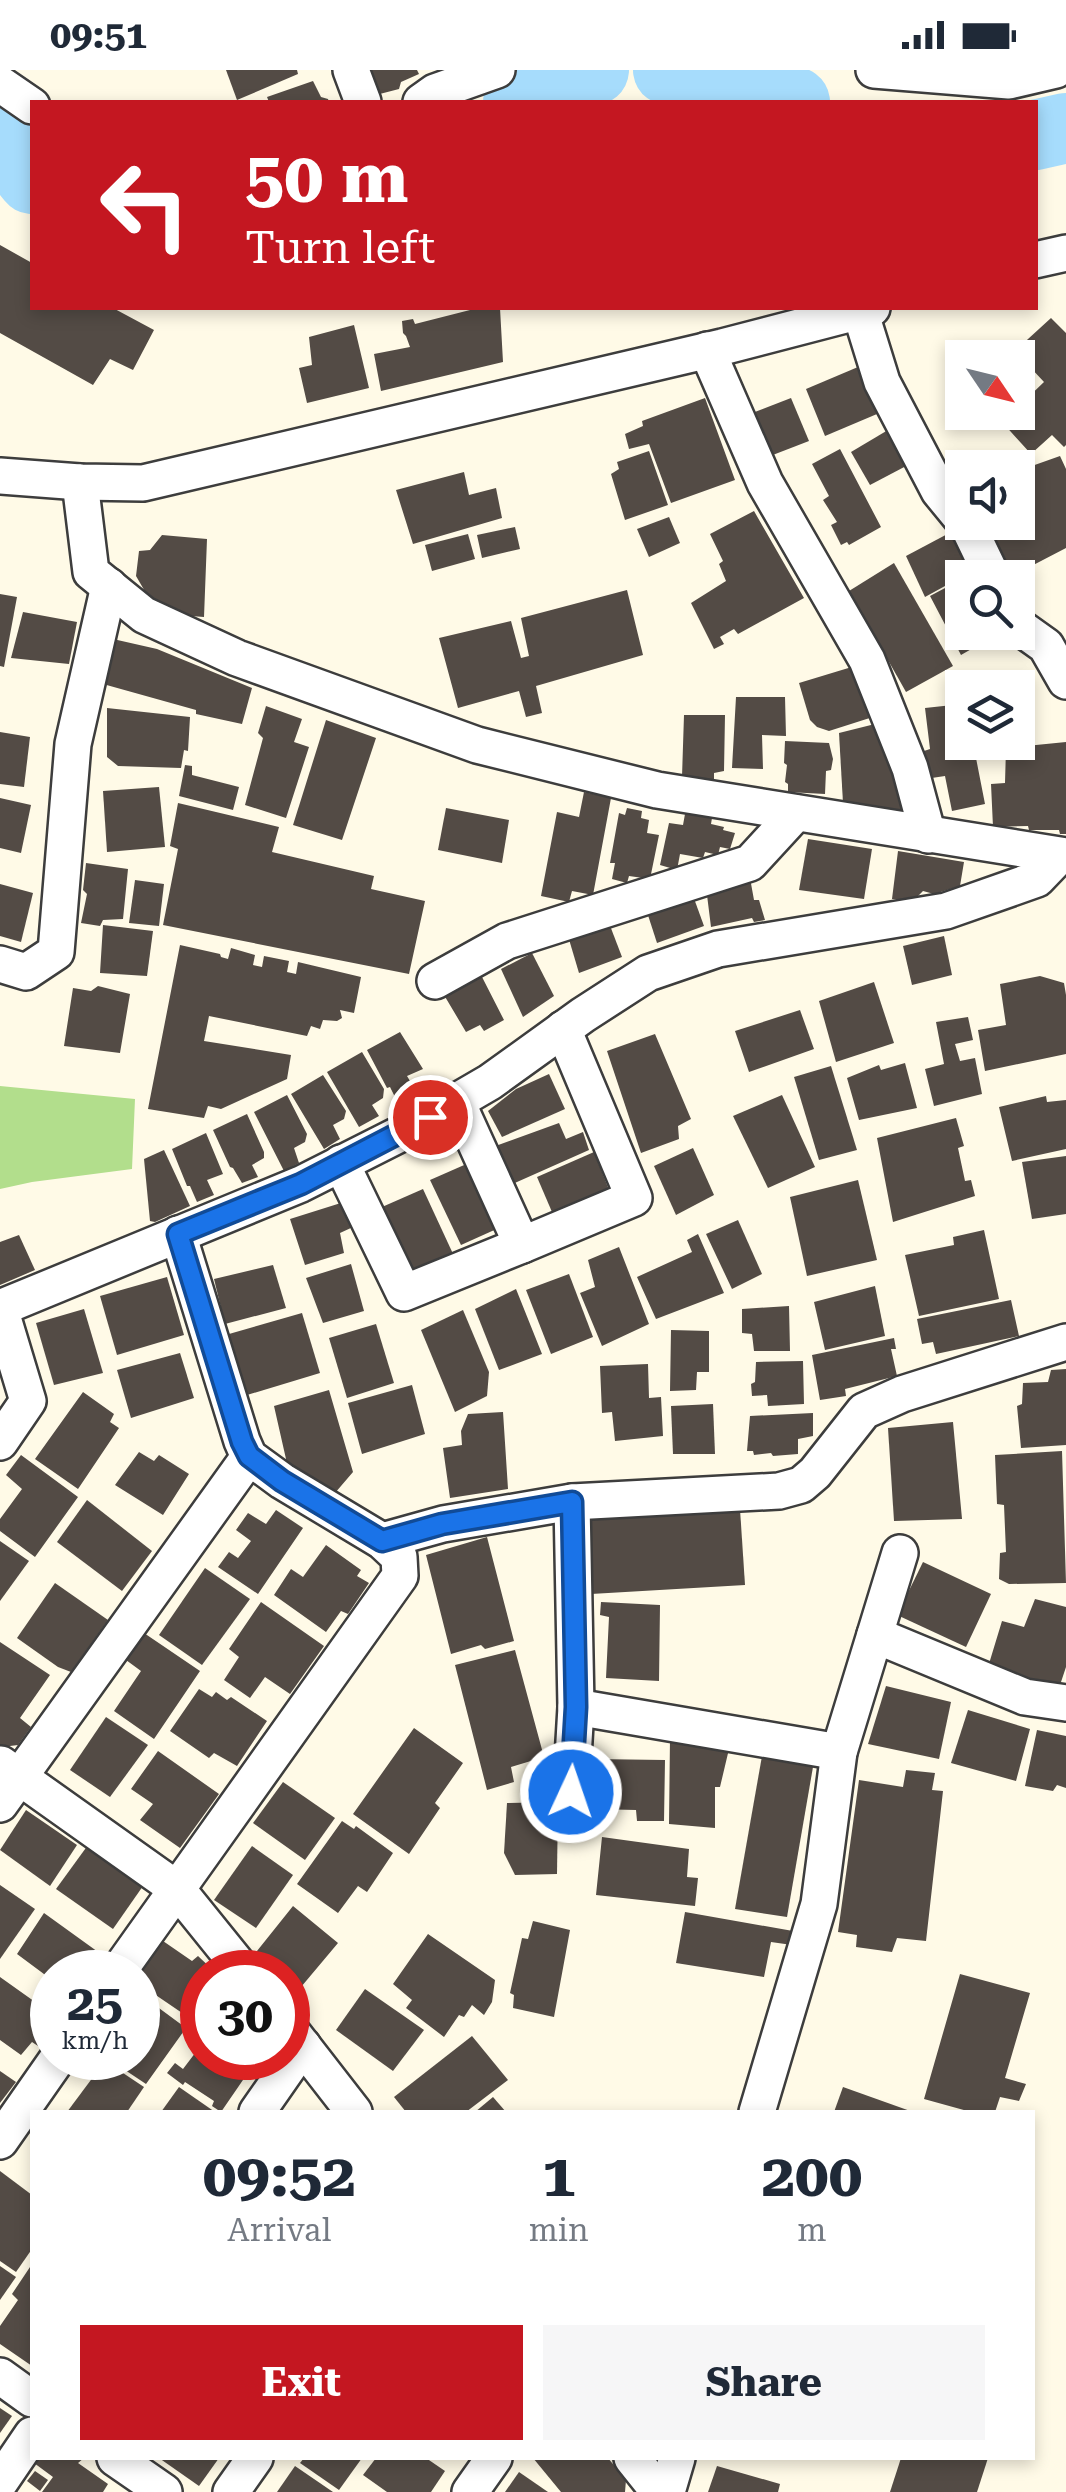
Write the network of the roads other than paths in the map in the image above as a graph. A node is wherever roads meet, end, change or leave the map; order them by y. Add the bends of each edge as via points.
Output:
1 (351, 70) edge
2 (497, 70) edge
3 (874, 70) edge
4 (1056, 70) edge
5 (0, 84) edge
6 (363, 100) edge
7 (424, 100) edge
8 (30, 105) edge
9 (1066, 253) edge
10 (1038, 259) edge
11 (862, 310) edge
12 (866, 310) edge
13 (707, 350) junction
14 (0, 476) edge
15 (80, 482) junction
16 (945, 499) edge
17 (109, 586) junction
18 (1035, 638) edge
19 (1066, 681) edge
20 (796, 813) junction
21 (928, 835) junction
22 (1062, 856) edge
23 (0, 964) edge
24 (435, 981) dead end
25 (563, 1029) junction
26 (457, 1102) junction
27 (341, 1163) junction
28 (178, 1234) junction
29 (522, 1246) junction
30 (1066, 1342) edge
31 (0, 1442) edge
32 (249, 1456) junction
33 (572, 1502) junction
34 (382, 1541) junction
35 (900, 1553) dead end
36 (875, 1635) junction
37 (1066, 1703) edge
38 (576, 1707) junction
39 (840, 1752) junction
40 (6, 1781) edge
41 (571, 1792) dead end
42 (177, 1889) junction
43 (134, 1950) edge
44 (226, 1950) edge
45 (310, 2056) edge
46 (42, 2080) edge
47 (273, 2080) edge
48 (257, 2110) edge
49 (352, 2110) edge
50 (758, 2110) edge
51 (0, 2140) edge
52 (0, 2376) edge
53 (30, 2398) edge
54 (30, 2438) edge
55 (118, 2460) edge
56 (254, 2460) edge
57 (493, 2460) edge
58 (634, 2460) edge
59 (677, 2460) edge
60 (0, 2482) edge
61 (164, 2492) edge
62 (231, 2492) edge
63 (470, 2492) edge
64 (663, 2492) edge

1 - 6 street
2 - 7 street
3 - 4 street via 1010,81
5 - 8 street
9 - 10 street
11 - 13 street
12 - 16 street via 882,382
13 - 15 street via 143,484
13 - 21 street via 765,483 867,660 910,768
14 - 15 street
15 - 17 street via 92,572
17 - 20 street via 144,615 237,658 478,745 658,790
17 - 23 street via 72,744 56,952 26,972
18 - 19 street
20 - 21 street
20 - 24 street via 750,863 507,941
21 - 22 street
22 - 25 street via 1037,879 946,911 718,949 648,973
25 - 26 street
25 - 29 street via 634,1198
26 - 27 street
26 - 29 street
27 - 28 street
27 - 29 street via 404,1293
28 - 31 street via 0,1308 28,1401
28 - 32 street
30 - 33 street via 864,1411 801,1486
32 - 34 street
32 - 40 street
33 - 34 street
33 - 38 street
34 - 42 street via 399,1557 400,1576
35 - 36 street
36 - 37 street via 1025,1698
36 - 39 street
38 - 39 street
38 - 41 street
39 - 50 street via 819,1904
40 - 42 street
42 - 43 street
42 - 44 street
45 - 49 street
46 - 51 street
47 - 48 street
52 - 53 street
54 - 60 street
55 - 61 street
56 - 62 street
57 - 63 street
58 - 64 street
59 - 64 street

